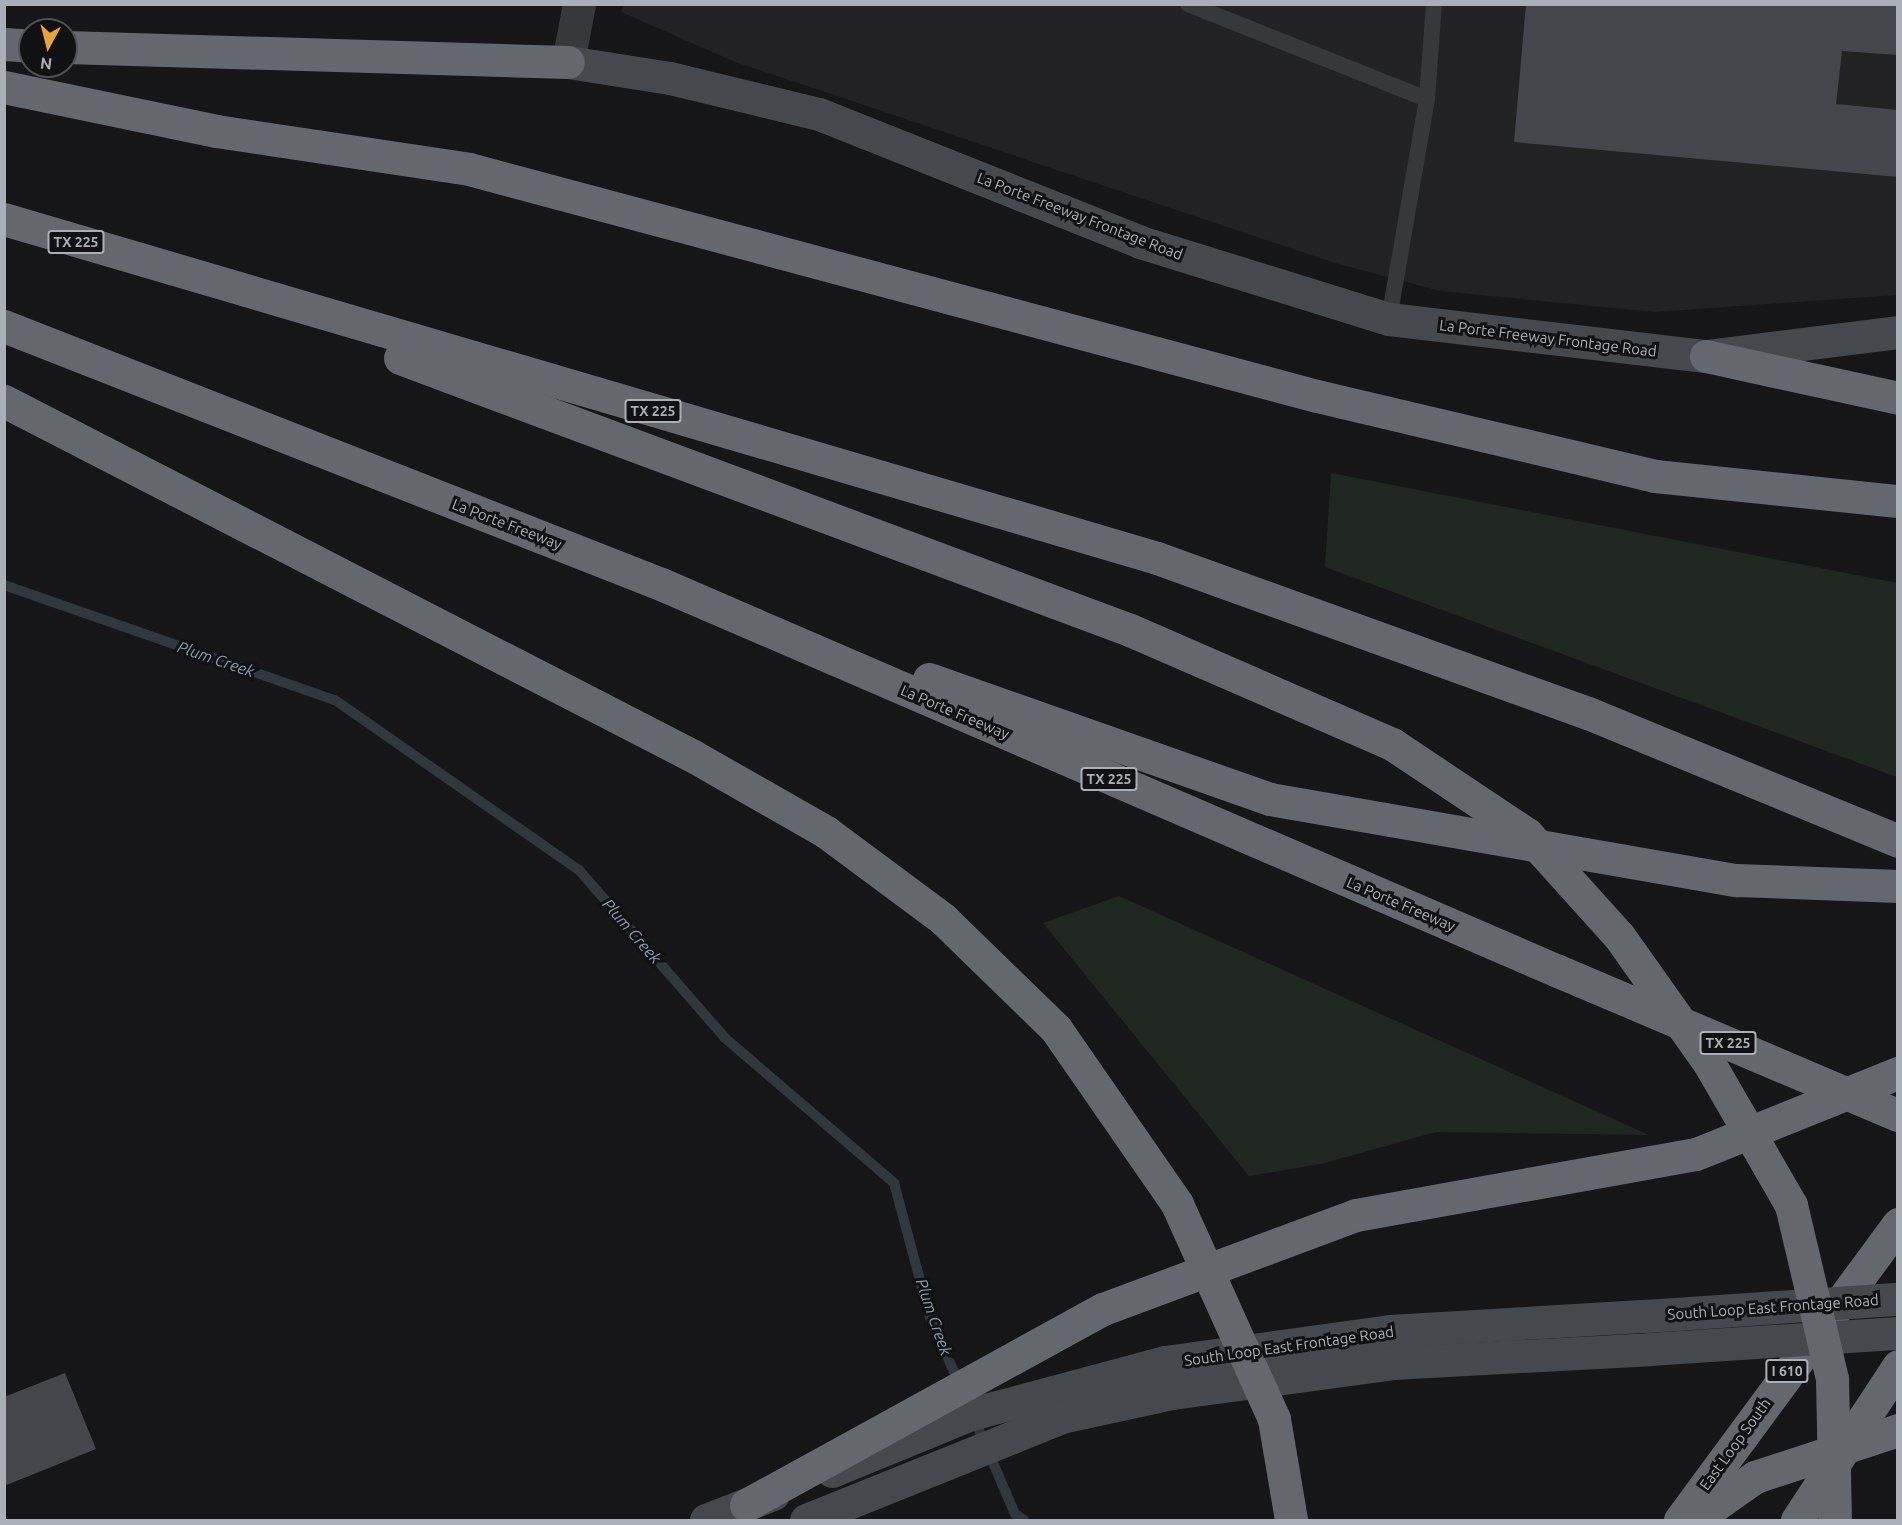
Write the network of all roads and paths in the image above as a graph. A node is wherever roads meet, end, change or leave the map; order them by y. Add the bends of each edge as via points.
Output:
1 (579, 4) edge
2 (1188, 4) edge
3 (1434, 4) edge
4 (78, 47) edge
5 (568, 62) junction
6 (4, 87) edge
7 (1427, 99) junction
8 (4, 219) edge
9 (148, 265) junction
10 (1389, 319) junction
11 (4, 326) edge
12 (1898, 332) edge
13 (1706, 356) junction
14 (1898, 398) edge
15 (4, 401) edge
16 (1898, 501) edge
17 (661, 584) junction
18 (1898, 841) edge
19 (1898, 886) edge
20 (1898, 1073) edge
21 (1898, 1115) edge
22 (1898, 1224) edge
23 (1898, 1299) edge
24 (1898, 1333) edge
25 (1898, 1366) edge
26 (1120, 1390) junction
27 (1898, 1430) edge
28 (892, 1434) junction
29 (746, 1505) joint
30 (706, 1521) edge
31 (806, 1521) edge
32 (1291, 1521) edge
33 (1680, 1521) edge
34 (1694, 1521) edge
35 (1797, 1521) edge
36 (1835, 1521) edge

1 - 5 street
2 - 7 lane
3 - 7 lane
4 - 5 highway
5 - 10 main road, La Porte Freeway Frontage Road via 670,78 819,114 1140,242
6 - 16 highway via 216,131 469,169 1317,396 1655,476
7 - 10 lane
8 - 9 highway, TX 225
9 - 18 highway, TX 225 via 1157,558 1588,713
9 - 36 highway, bridge via 1130,630 1392,744 1527,834 1619,936 1710,1063 1791,1206 1832,1379
10 - 13 main road, La Porte Freeway Frontage Road
11 - 17 highway, La Porte Freeway / TX 225
12 - 13 main road
13 - 14 highway
15 - 32 highway, bridge via 693,756 826,832 943,919 1056,1029 1178,1204 1274,1419
17 - 19 highway via 1270,799 1736,880
17 - 21 highway, La Porte Freeway / TX 225, bridge
20 - 28 highway via 1696,1154 1356,1215 1074,1324
22 - 33 highway, East Loop South / I 610
23 - 26 main road, South Loop East Frontage Road, bridge via 1390,1331 1165,1362
24 - 26 main road, South Loop East Frontage Road, bridge via 1393,1363
25 - 35 highway
26 - 28 main road, South Loop East Frontage Road via 971,1414
26 - 31 main road, South Loop East Frontage Road
27 - 34 highway, bridge via 1755,1477
28 - 29 highway
29 - 30 main road

